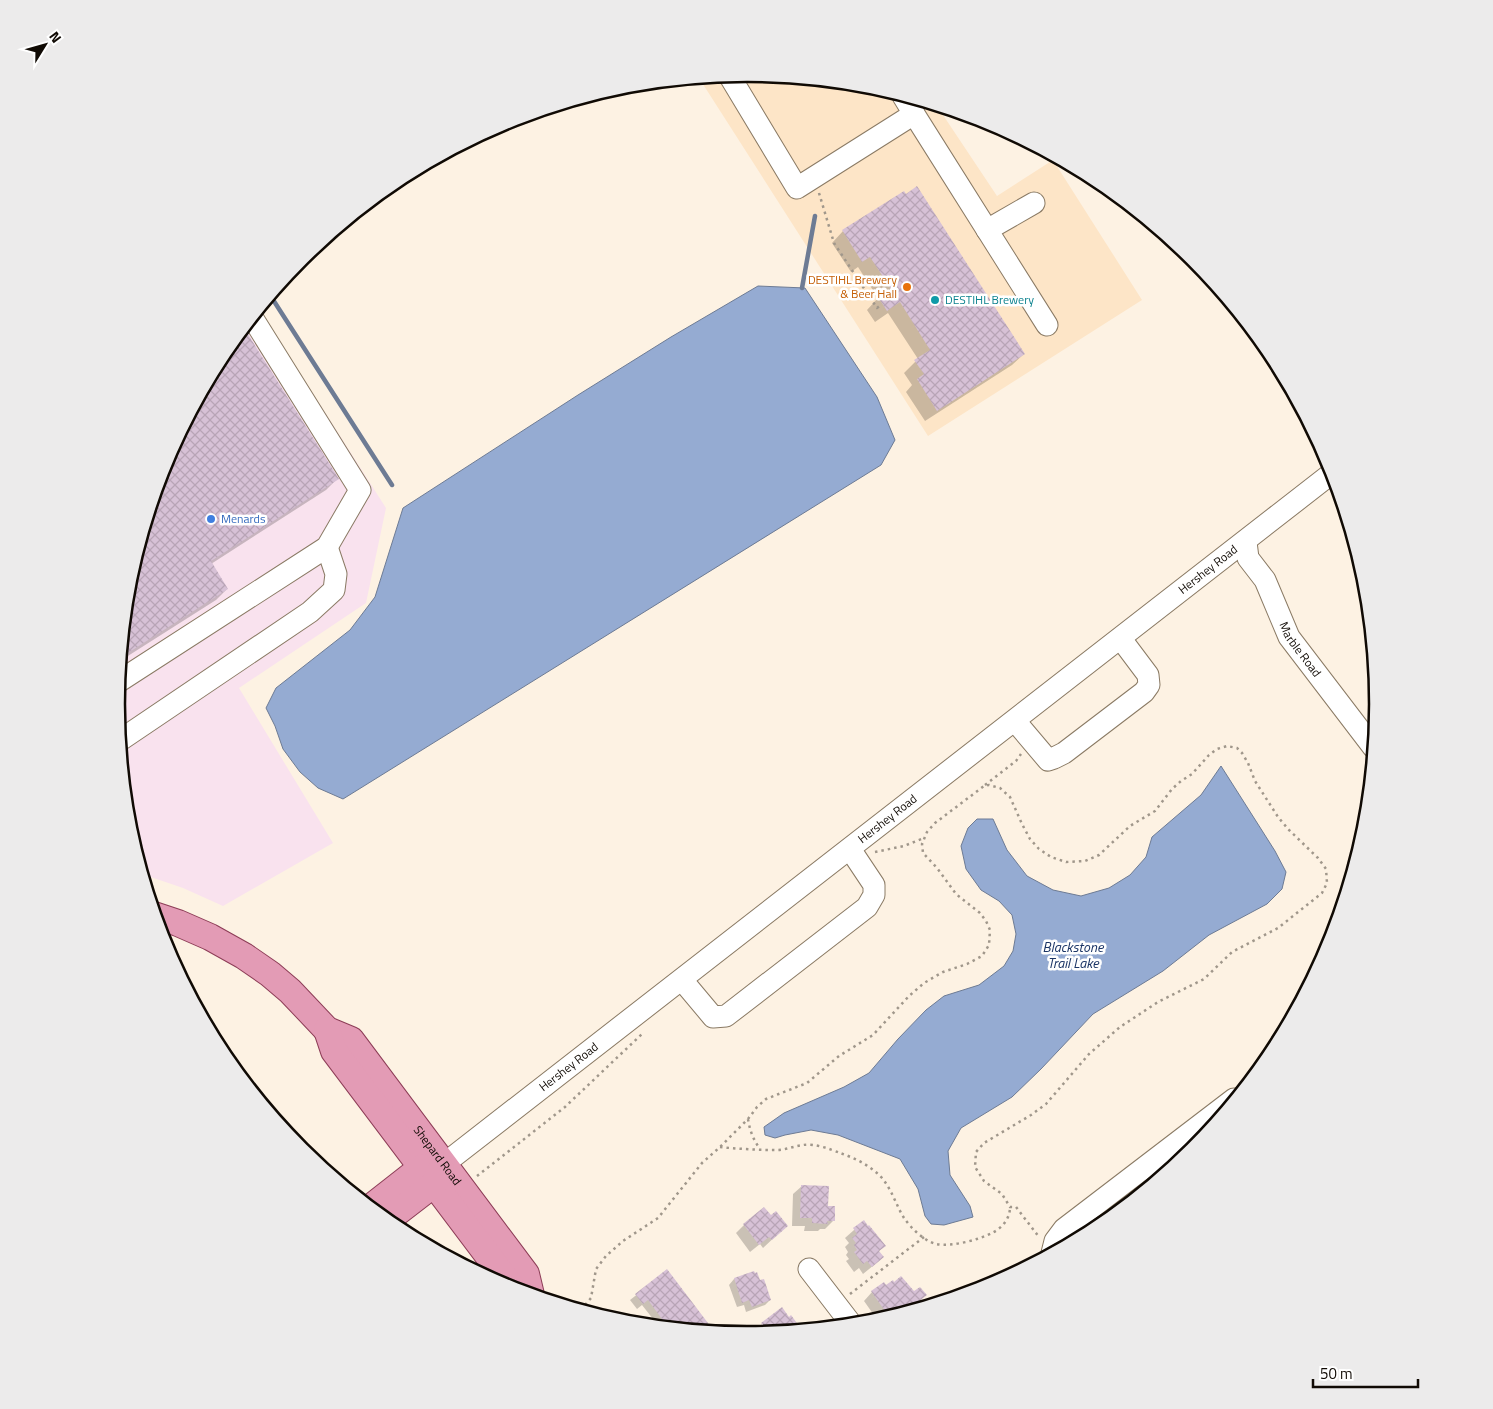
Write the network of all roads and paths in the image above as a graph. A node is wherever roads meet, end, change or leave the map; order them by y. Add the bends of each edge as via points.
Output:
1 (733, 83) edge
2 (908, 104) edge
3 (914, 114) junction
4 (814, 178) junction
5 (1034, 203) dead end
6 (987, 230) junction
7 (882, 304) dead end
8 (256, 323) edge
9 (1047, 325) dead end
10 (1325, 478) edge
11 (1246, 542) junction
12 (326, 547) junction
13 (1120, 639) junction
14 (126, 677) edge
15 (1015, 721) junction
16 (126, 737) edge
17 (1367, 737) edge
18 (850, 849) junction
19 (163, 918) edge
20 (682, 980) junction
21 (1213, 1116) edge
22 (748, 1119) junction
23 (720, 1147) junction
24 (760, 1149) junction
25 (433, 1172) junction
26 (377, 1204) edge
27 (1010, 1207) junction
28 (392, 1215) edge
29 (924, 1237) junction
30 (1046, 1245) edge
31 (809, 1269) dead end
32 (506, 1278) edge
33 (529, 1287) edge
34 (836, 1304) junction
35 (585, 1305) edge
36 (847, 1318) edge

1 - 4 street via 797,188
2 - 3 street
3 - 4 street
3 - 6 street
4 - 7 path via 834,243 877,308
5 - 6 street
6 - 9 street
8 - 12 street via 360,490
10 - 11 street, Hershey Road
11 - 13 street, Hershey Road
11 - 17 street, Marble Road via 1248,558 1264,580 1289,637
12 - 14 street
12 - 16 street via 336,574 334,590 310,612
13 - 15 street, Hershey Road
13 - 15 street via 1148,675 1149,685 1144,692 1064,753 1048,760
15 - 18 street, Hershey Road
18 - 20 street, Hershey Road
18 - 20 street via 874,885 874,895 867,907 726,1016 712,1017
19 - 25 main road, Shepard Road via 210,937 244,956 290,991 328,1030 334,1051
20 - 25 street, Hershey Road
21 - 30 street
22 - 23 path
22 - 24 path via 749,1129
22 - 27 path via 766,1099 807,1083 839,1056 873,1035 924,983 982,956 990,945 986,921 956,894 924,853 922,844 935,823 989,785 1000,788 1010,797 1030,839 1039,849 1066,862 1085,861 1099,855 1130,826 1155,811 1172,789 1217,749 1237,748 1268,803 1326,869 1327,883 1322,893 1278,928 1232,952 1204,979 1158,1002 1120,1027 1089,1054 1046,1104 984,1143 976,1152 975,1167 984,1181 1002,1194
23 - 24 path
23 - 35 path via 702,1163 658,1218 606,1256 596,1269 591,1298
24 - 29 path via 779,1150 804,1144 858,1161 882,1178 905,1219
25 - 26 main road, Hershey Road
25 - 28 main road, Hershey Road
25 - 32 main road, Shepard Road
25 - 33 main road, Shepard Road via 526,1274
27 - 29 path via 1005,1223 980,1238 936,1244
27 - 30 path via 1016,1208
29 - 34 path
31 - 34 street
34 - 36 street

